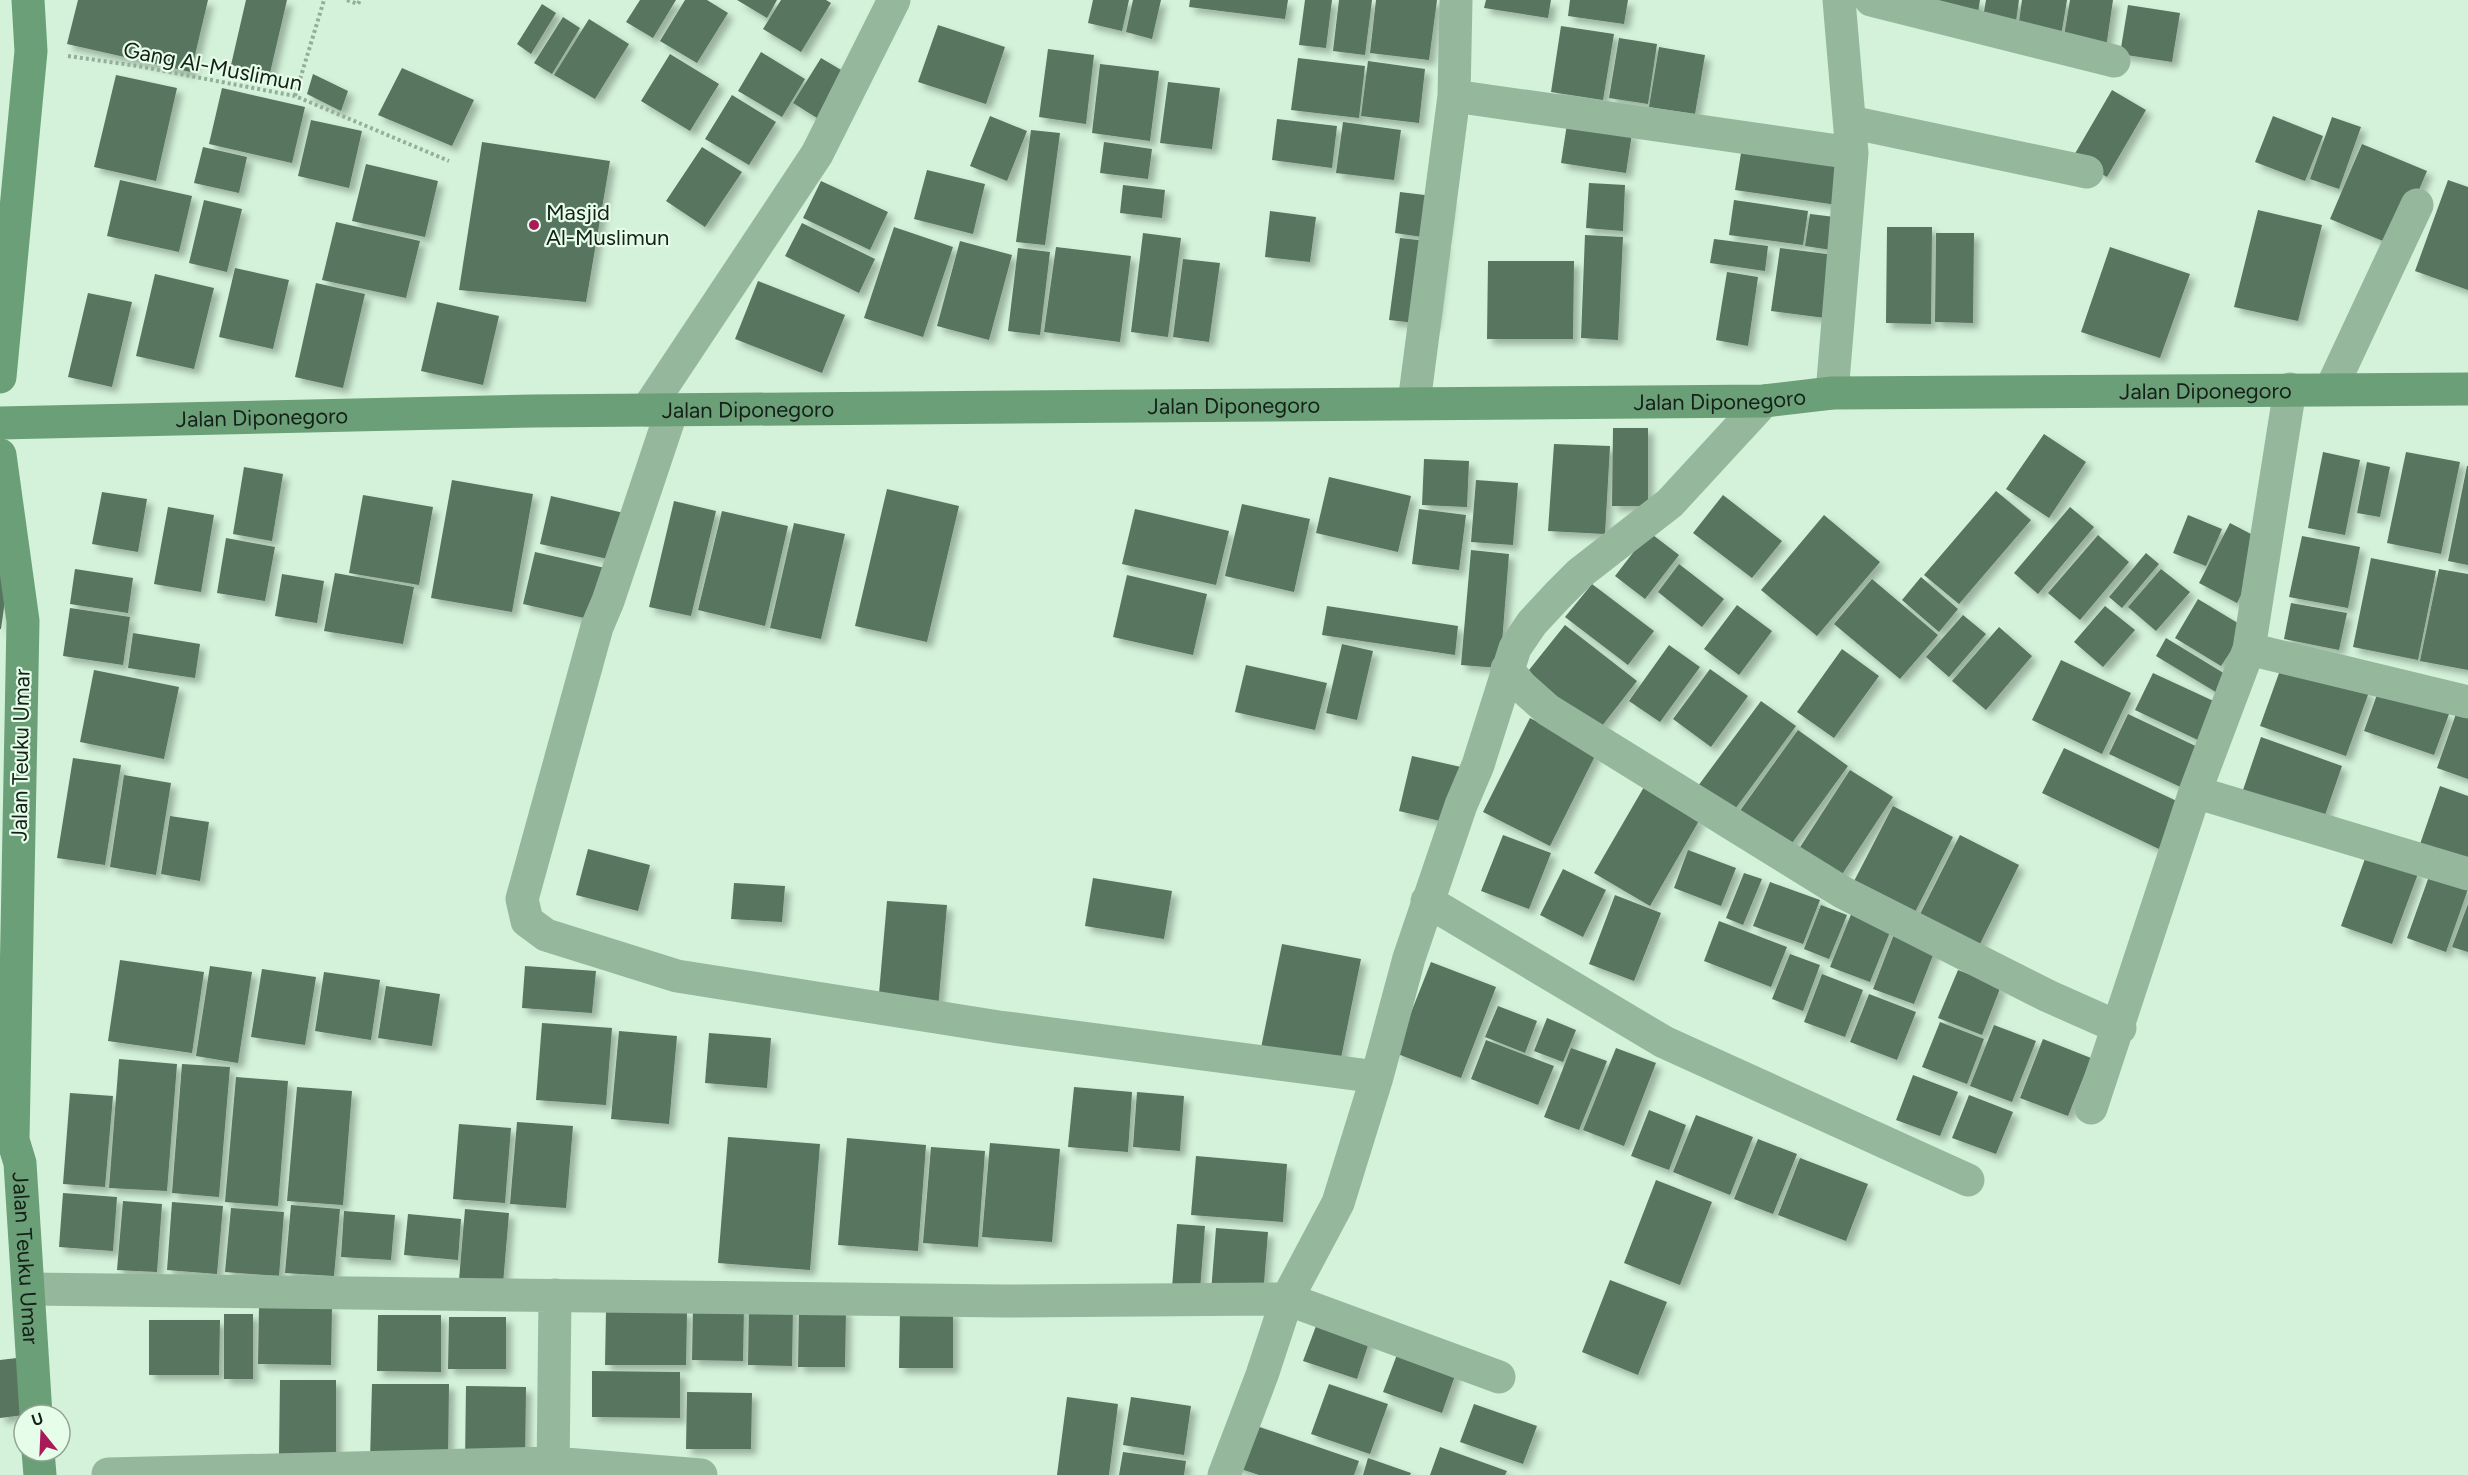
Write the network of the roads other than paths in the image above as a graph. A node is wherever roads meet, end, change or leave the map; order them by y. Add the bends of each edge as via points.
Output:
1 (28, 0) edge
2 (894, 0) edge
3 (1456, 0) edge
4 (1839, 0) edge
5 (1871, 0) edge
6 (2114, 61) dead end
7 (1454, 96) junction
8 (1851, 137) junction
9 (2087, 172) dead end
10 (2417, 205) dead end
11 (0, 377) edge
12 (2290, 389) junction
13 (2331, 389) junction
14 (2468, 389) edge
15 (1832, 393) junction
16 (1764, 401) junction
17 (1414, 403) junction
18 (660, 410) junction
19 (0, 423) edge
20 (0, 455) edge
21 (2249, 649) junction
22 (1507, 669) junction
23 (2468, 702) edge
24 (2195, 792) junction
25 (2468, 874) edge
26 (1427, 901) junction
27 (2120, 1028) junction
28 (1377, 1077) junction
29 (2091, 1108) dead end
30 (6, 1141) edge
31 (1968, 1180) dead end
32 (29, 1289) junction
33 (555, 1295) junction
34 (1287, 1299) junction
35 (1499, 1377) dead end
36 (35, 1403) edge
37 (553, 1469) edge
38 (108, 1474) edge
39 (701, 1475) edge
40 (1224, 1475) edge

1 - 11 street via 31,51
2 - 18 street via 817,154
3 - 7 street
4 - 8 street
5 - 6 street
7 - 8 street
7 - 17 street
8 - 9 street
8 - 15 street
10 - 13 street
12 - 13 street, Jalan Diponegoro
12 - 15 street, Jalan Diponegoro
12 - 21 street
13 - 14 street, Jalan Diponegoro
15 - 16 street, Jalan Diponegoro
16 - 17 street, Jalan Diponegoro
16 - 22 street via 1670,503 1580,573 1532,622
17 - 18 street, Jalan Diponegoro
18 - 19 street, Jalan Diponegoro
18 - 28 street via 522,899 527,921 546,934 677,976 999,1027
20 - 30 street, Jalan Teuku Umar via 23,621
21 - 23 street
21 - 24 street
22 - 26 street via 1478,765
22 - 27 street via 1548,710 1842,892
24 - 25 street
24 - 27 street
26 - 28 street
26 - 31 street via 1664,1042
27 - 29 street
28 - 34 street via 1338,1203
30 - 32 street, Jalan Teuku Umar via 20,1163
32 - 33 street
32 - 36 street, Jalan Teuku Umar
33 - 34 street via 1003,1301
33 - 37 street
34 - 35 street
34 - 40 street
37 - 38 street
37 - 39 street

